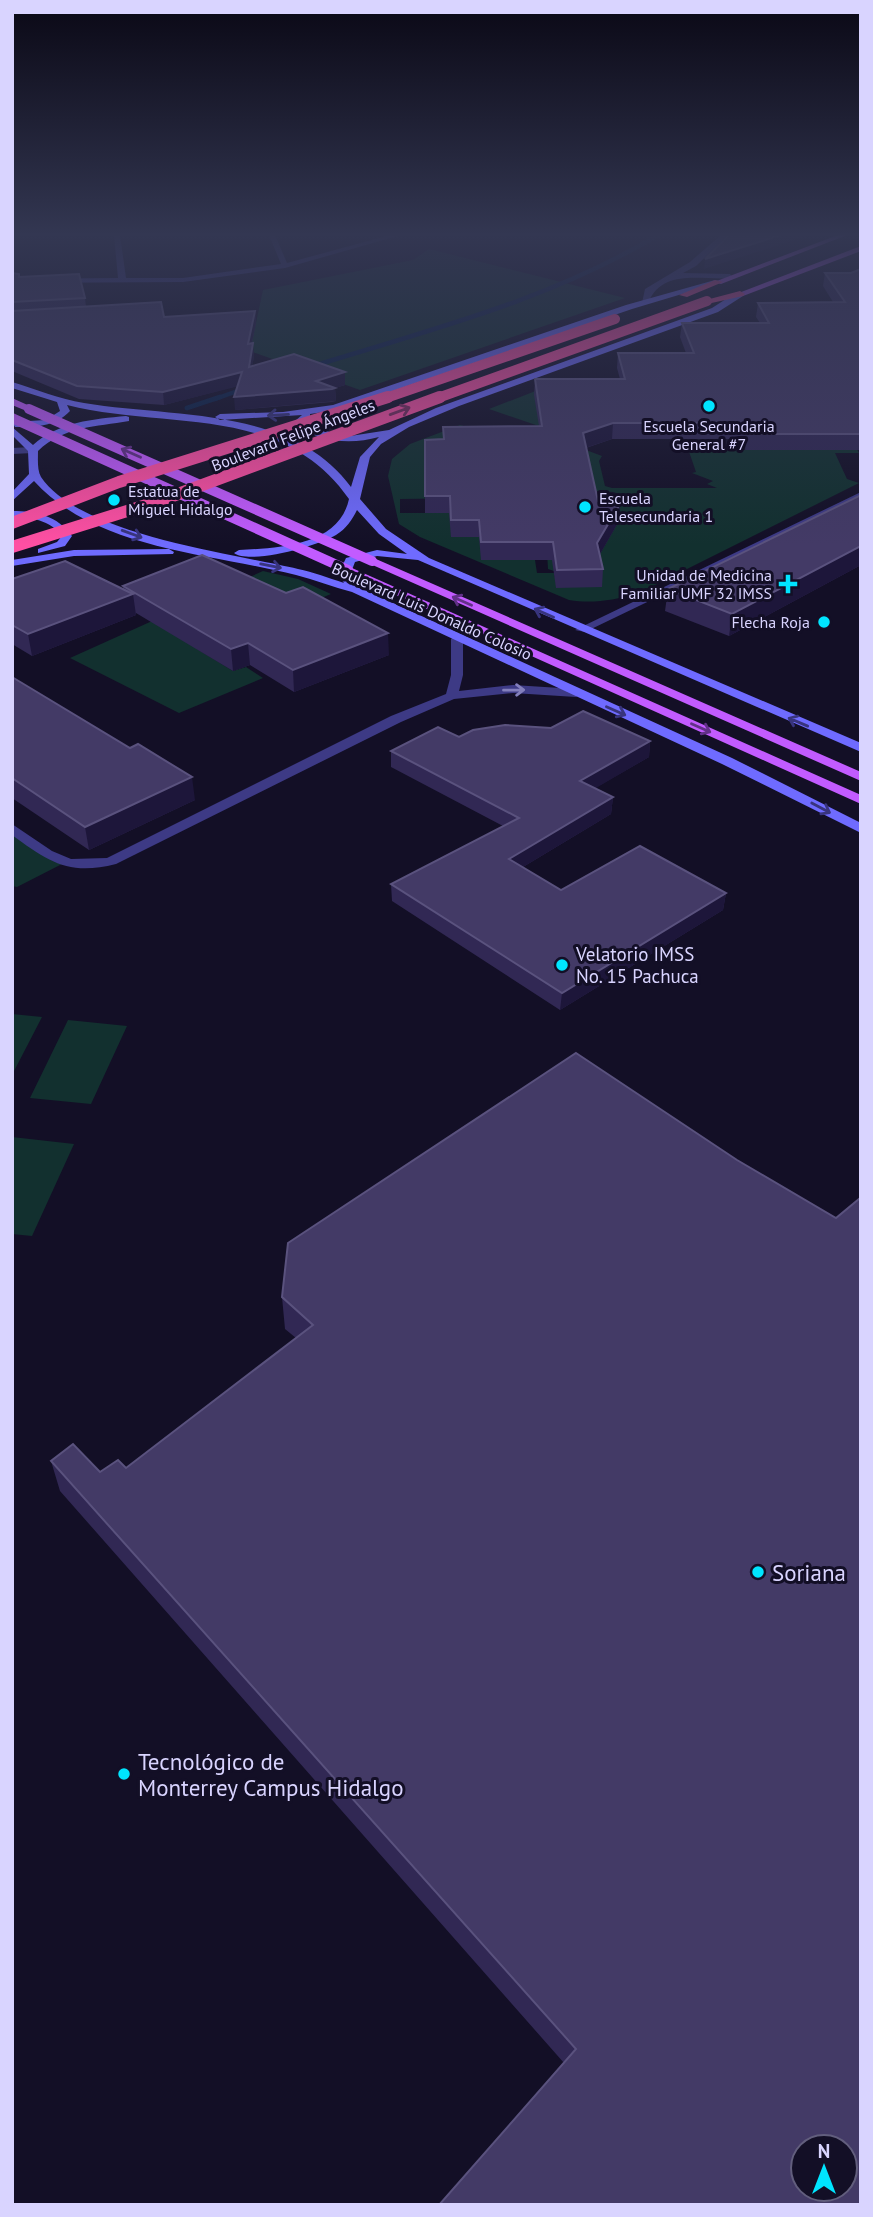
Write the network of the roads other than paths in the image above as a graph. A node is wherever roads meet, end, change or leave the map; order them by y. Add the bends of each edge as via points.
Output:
1 (536, 338) edge
2 (558, 338) edge
3 (602, 338) edge
4 (637, 338) edge
5 (12, 385) edge
6 (60, 400) junction
7 (12, 401) edge
8 (334, 408) junction
9 (180, 417) junction
10 (12, 421) edge
11 (413, 424) junction
12 (12, 430) edge
13 (33, 450) junction
14 (12, 451) edge
15 (34, 475) junction
16 (354, 494) junction
17 (861, 495) edge
18 (12, 498) edge
19 (12, 514) edge
20 (12, 523) edge
21 (12, 547) edge
22 (204, 553) junction
23 (425, 560) junction
24 (12, 562) edge
25 (356, 590) junction
26 (582, 630) junction
27 (457, 639) junction
28 (576, 693) junction
29 (452, 696) junction
30 (861, 748) edge
31 (861, 777) edge
32 (861, 800) edge
33 (12, 828) edge
34 (861, 829) edge

1 - 8 main road
2 - 20 highway, Boulevard Felipe Ángeles, bridge via 344,412 118,482
21 -> 3 highway, Boulevard Felipe Ángeles, bridge via 227,477
4 - 11 main road
5 - 6 main road
6 - 9 main road
6 - 10 main road via 65,411 61,416 43,423
31 -> 7 main road, Boulevard Luis Donaldo Colosio, bridge
8 -> 9 main road via 283,415
8 - 11 main road via 298,422 347,441
9 - 13 main road via 92,423 57,434
9 - 16 main road via 289,442 320,457
10 -> 32 main road, Boulevard Luis Donaldo Colosio, bridge
11 - 16 main road via 368,452
12 - 13 main road
13 - 14 street
13 - 15 main road
15 - 18 main road
15 -> 22 main road, Boulevard Luis Donaldo Colosio via 54,497 90,519 149,541
16 - 22 main road via 349,519 310,542 256,552
16 - 23 main road via 383,532
17 - 26 street
19 - 24 main road via 39,516 67,537 61,544
22 - 24 main road via 74,553
22 -> 25 main road, Boulevard Luis Donaldo Colosio via 301,572
23 - 25 main road via 377,553 351,560 344,575
26 -> 23 main road
25 - 27 main road, Boulevard Luis Donaldo Colosio
30 -> 26 main road
27 - 28 main road, Boulevard Luis Donaldo Colosio
27 - 29 street
29 -> 28 street via 513,689
28 -> 34 main road, Boulevard Luis Donaldo Colosio via 727,761
29 - 33 street via 396,719 111,861 86,868 64,864

